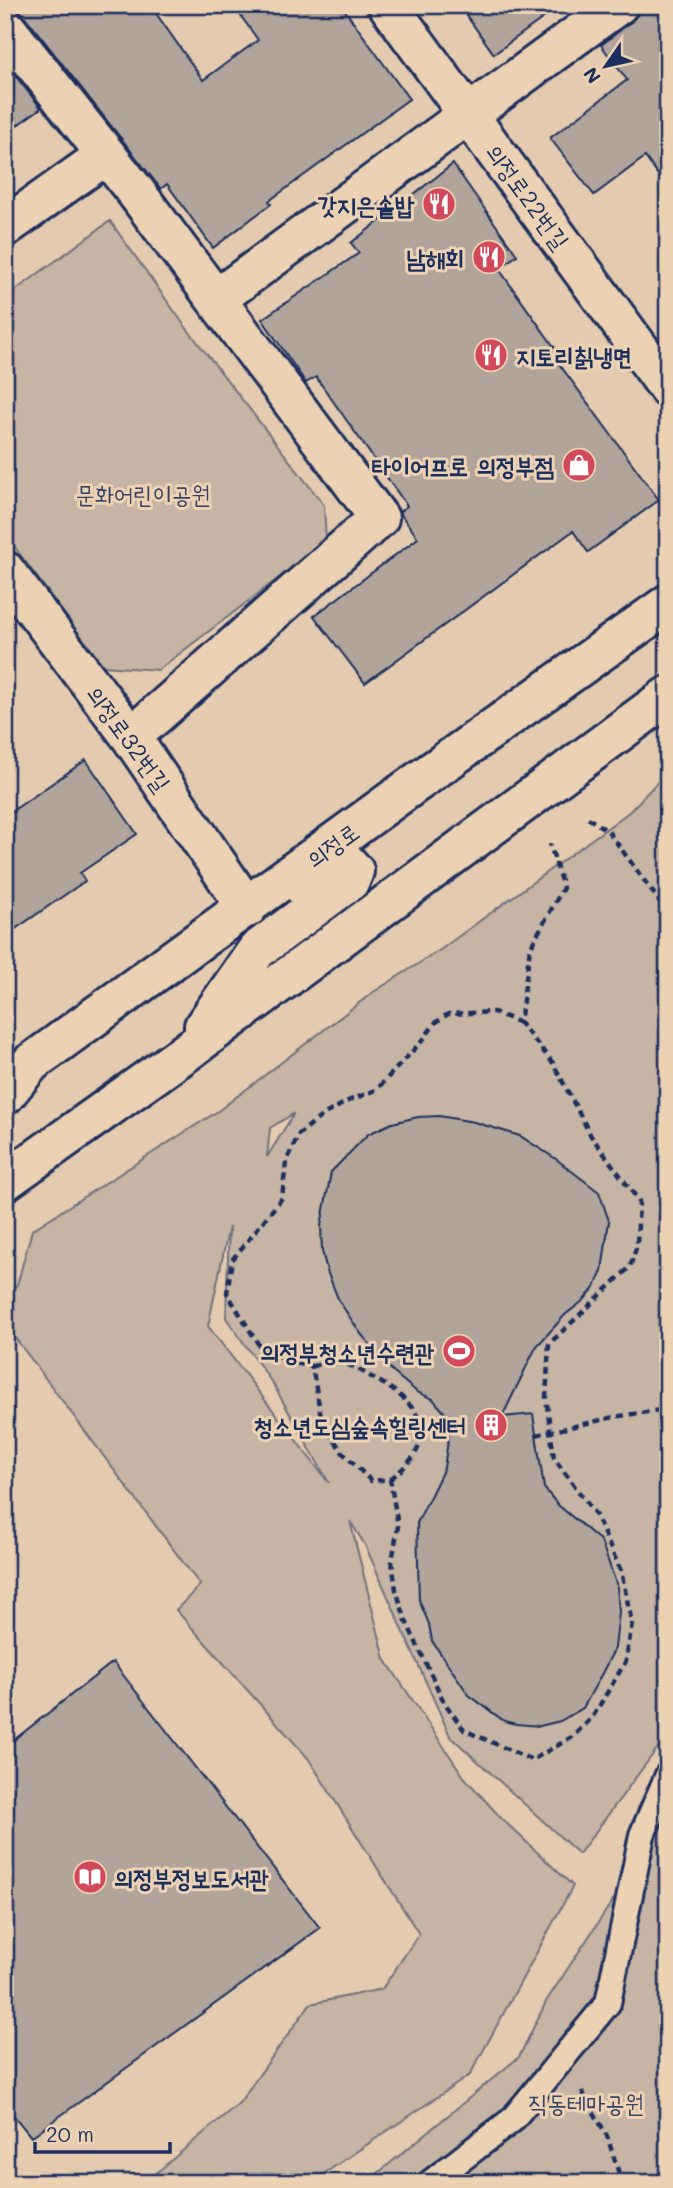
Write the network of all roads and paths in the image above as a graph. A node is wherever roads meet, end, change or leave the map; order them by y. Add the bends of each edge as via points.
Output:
1 (388, 5) edge
2 (618, 5) edge
3 (5, 27) edge
4 (468, 114) junction
5 (106, 155) junction
6 (5, 227) edge
7 (216, 299) junction
8 (668, 388) edge
9 (5, 571) edge
10 (668, 604) edge
11 (668, 696) edge
12 (131, 737) junction
13 (588, 818) dead end
14 (550, 844) dead end
15 (247, 908) junction
16 (668, 913) edge
17 (520, 1023) junction
18 (185, 1053) junction
19 (5, 1096) edge
20 (5, 1181) edge
21 (312, 1366) junction
22 (666, 1409) edge
23 (550, 1433) junction
24 (536, 1435) dead end
25 (390, 1479) junction
26 (668, 1775) edge
27 (564, 2058) junction
28 (430, 2183) edge
29 (487, 2183) edge
30 (519, 2183) edge
31 (622, 2183) edge

1 - 4 street, 의정로22번길
2 - 4 street
3 - 5 street
4 - 7 street
4 - 8 street, 의정로22번길
5 - 6 street
5 - 7 street
7 - 12 street via 379,519
9 - 12 street, 의정로32번길
10 - 15 street, 의정로
11 - 18 street
12 - 15 street, 의정로32번길
13 - 16 path via 608,831
14 - 17 path via 563,888 530,948
15 - 18 street via 290,900 337,866 348,864 354,871 350,881 257,950
15 - 19 street, 의정로 via 32,1063
17 - 21 path via 494,1012 448,1014 376,1090 323,1115 299,1134 286,1162 282,1198 232,1260 227,1293 260,1347 293,1363
17 - 23 path via 554,1063 591,1136 639,1201 637,1245 629,1267 549,1344 545,1386
18 - 20 street
21 - 25 path via 322,1422 343,1453 371,1482
21 - 25 path via 351,1366 389,1386 410,1405 421,1421 423,1438 414,1457
22 - 23 path
23 - 24 path
23 - 25 path via 554,1458 595,1514 621,1571 632,1623 626,1661 592,1718 572,1737 533,1760 464,1730 444,1702 396,1590 392,1562 398,1526
26 - 27 lane via 642,1835 608,2003
27 - 28 lane via 512,2120
27 - 31 path via 607,2136
29 - 30 path

